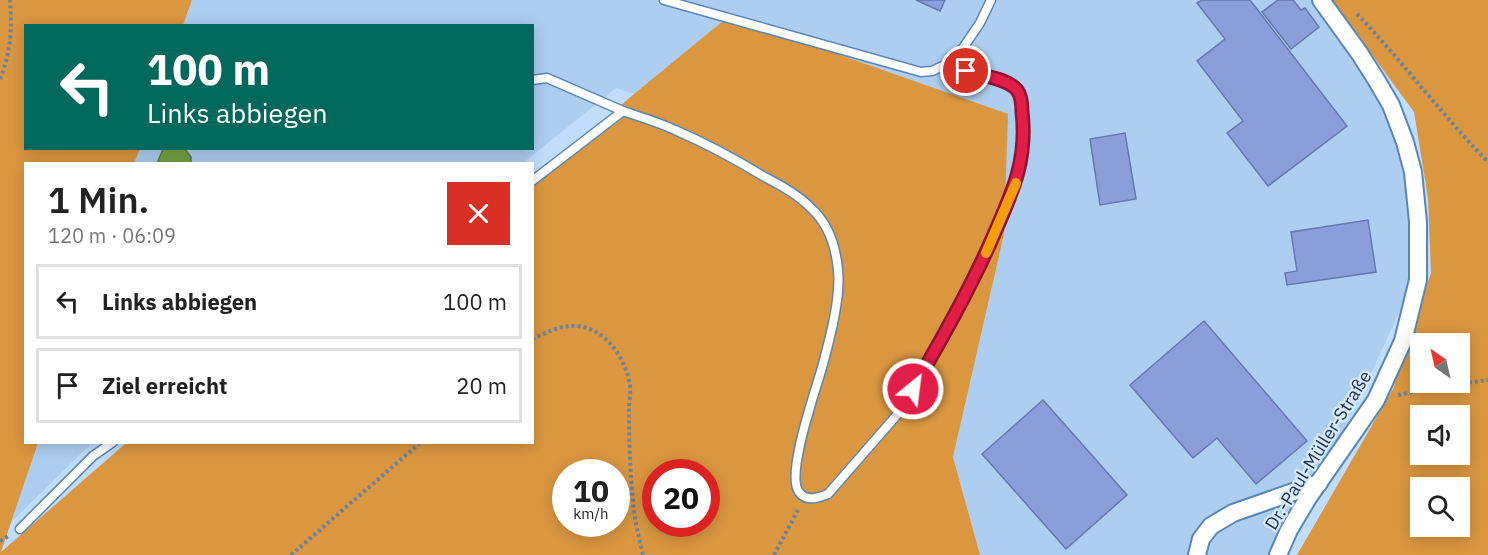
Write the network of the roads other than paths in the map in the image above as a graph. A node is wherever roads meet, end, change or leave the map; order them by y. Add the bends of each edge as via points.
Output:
1 (664, 0) edge
2 (991, 0) edge
3 (1321, 0) edge
4 (945, 65) junction
5 (534, 80) edge
6 (623, 111) junction
7 (534, 179) edge
8 (110, 444) edge
9 (1319, 483) junction
10 (20, 529) dead end
11 (1197, 555) edge
12 (1278, 555) edge

1 - 4 lane via 921,72
2 - 4 lane via 963,48
3 - 9 street, Dr.-Paul-Müller-Straße via 1391,105 1405,142 1413,172 1418,222 1418,280 1403,341 1377,400
4 - 6 lane via 1009,83 1018,92 1024,126 1014,188 976,275 903,408 828,494 811,499 798,492 795,470 833,318 838,287 833,240 813,209 780,185 674,129
5 - 6 lane via 547,78
6 - 7 lane
8 - 10 lane via 93,456
9 - 11 street via 1233,513 1211,526 1201,539
9 - 12 street, Dr.-Paul-Müller-Straße

